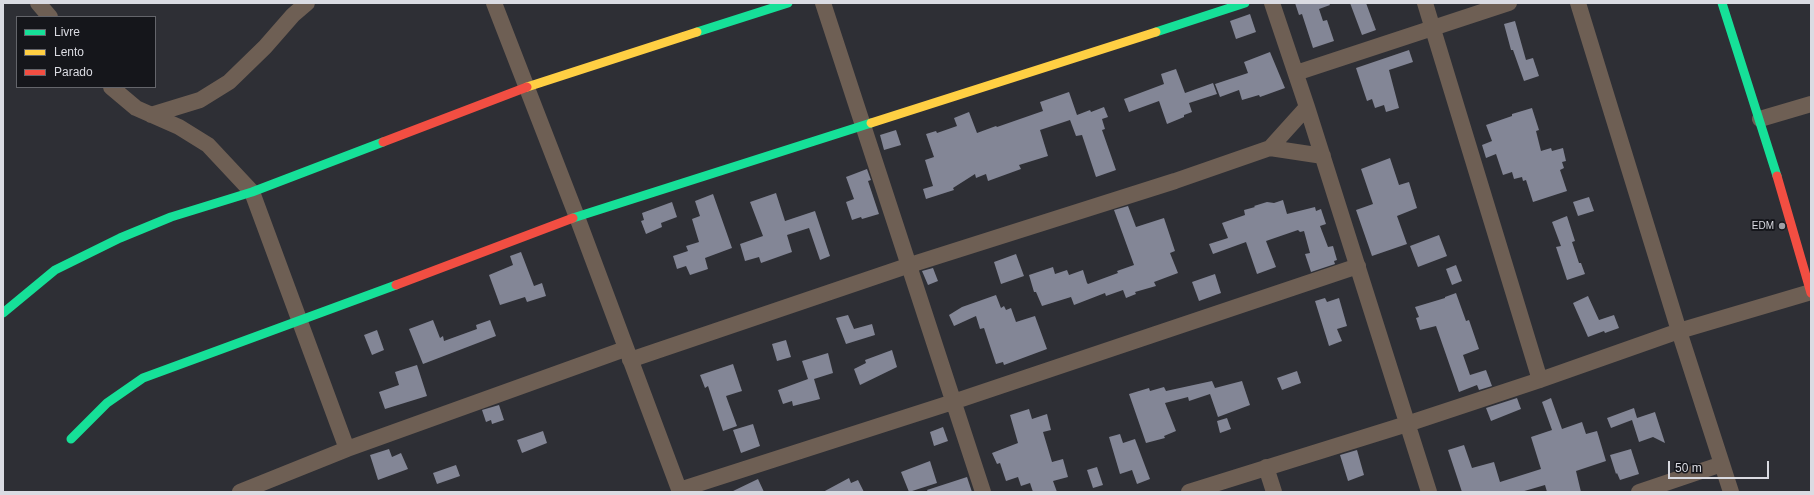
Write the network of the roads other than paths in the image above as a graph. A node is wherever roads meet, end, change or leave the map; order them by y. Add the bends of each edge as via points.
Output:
1 (38, 3) edge
2 (307, 3) edge
3 (494, 3) edge
4 (788, 3) edge
5 (823, 3) edge
6 (1245, 3) edge
7 (1272, 3) edge
8 (1425, 3) edge
9 (1509, 3) edge
10 (1578, 3) edge
11 (1722, 3) edge
12 (49, 16) edge
13 (1434, 29) junction
14 (1296, 73) junction
15 (526, 87) junction
16 (112, 88) edge
17 (1811, 104) edge
18 (1307, 107) junction
19 (150, 115) junction
20 (1760, 119) junction
21 (863, 127) junction
22 (1270, 148) junction
23 (1322, 156) junction
24 (252, 192) junction
25 (577, 218) junction
26 (910, 265) junction
27 (1358, 266) junction
28 (1811, 293) edge
29 (3, 313) edge
30 (298, 322) junction
31 (1679, 331) junction
32 (627, 355) junction
33 (1540, 380) junction
34 (953, 402) junction
35 (1408, 424) junction
36 (71, 439) dead end
37 (347, 449) junction
38 (1722, 464) junction
39 (1266, 467) junction
40 (680, 491) edge
41 (240, 492) edge
42 (983, 492) edge
43 (1189, 492) edge
44 (1274, 492) edge
45 (1429, 492) edge
46 (1638, 492) edge
47 (1732, 492) edge

1 - 12 street
2 - 19 street via 229,82 200,100
3 - 15 street
4 - 15 street
5 - 21 street
6 - 21 street
7 - 14 street
8 - 13 street
9 - 13 street
10 - 31 street
11 - 20 street
13 - 14 street
13 - 33 street
14 - 18 street
15 - 24 street
15 - 25 street
16 - 19 street via 136,108
17 - 20 street
18 - 22 street
18 - 23 street
19 - 24 street via 179,127 208,145
20 - 28 street
21 - 25 street
21 - 26 street
22 - 23 street
22 - 26 street via 1175,181
23 - 27 street
24 - 29 street via 171,217 120,238 55,270
24 - 30 street
25 - 30 street
25 - 32 street
26 - 32 street
26 - 34 street
27 - 34 street
27 - 35 street
28 - 31 street
30 - 36 street via 143,378 107,403
30 - 37 street
31 - 33 street
31 - 38 street
32 - 37 street
32 - 40 street
33 - 35 street
34 - 40 street
34 - 42 street
35 - 39 street
35 - 45 street
37 - 41 street
38 - 46 street
38 - 47 street
39 - 43 street
39 - 44 street

